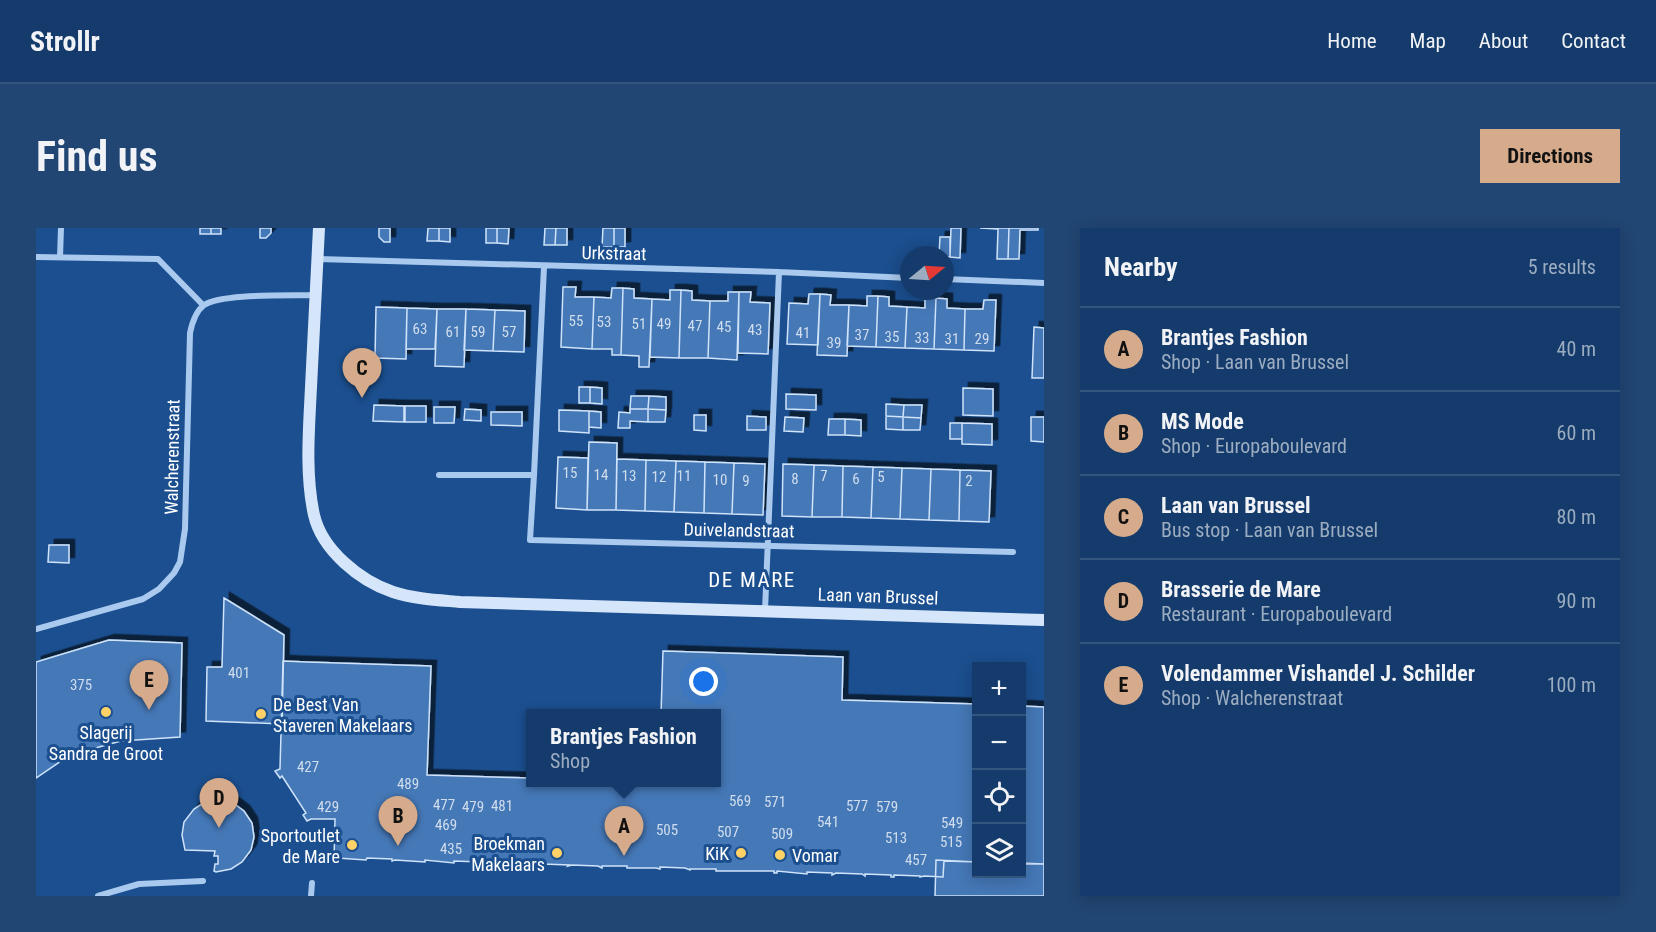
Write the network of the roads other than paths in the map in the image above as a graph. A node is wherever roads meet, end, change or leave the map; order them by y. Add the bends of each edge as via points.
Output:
1 (61, 228) edge
2 (319, 228) edge
3 (36, 257) edge
4 (60, 257) junction
5 (317, 259) junction
6 (544, 267) junction
7 (779, 272) junction
8 (900, 278) edge
9 (954, 279) edge
10 (1044, 283) edge
11 (316, 295) junction
12 (203, 306) junction
13 (439, 475) dead end
14 (534, 475) junction
15 (768, 546) junction
16 (1013, 552) dead end
17 (765, 611) junction
18 (1044, 620) edge
19 (36, 629) edge
20 (203, 880) dead end
21 (312, 883) dead end
22 (98, 896) edge
23 (311, 896) edge

1 - 4 street
2 - 5 street, Laan van Brussel
3 - 4 street
4 - 12 street via 158,260
5 - 6 street, Urkstraat
5 - 11 street, Laan van Brussel
6 - 7 street, Urkstraat
6 - 14 street, Duivelandstraat
7 - 8 street, Urkstraat
7 - 15 street
9 - 10 street
11 - 12 street via 226,298
11 - 17 street, Laan van Brussel via 309,462 314,517 337,555 364,577 392,591 451,601
12 - 19 street, Walcherenstraat via 195,314 190,333 185,529 180,562 159,589 143,599
13 - 14 street
14 - 15 street, Duivelandstraat via 530,540
15 - 16 street, Duivelandstraat
15 - 17 street
17 - 18 street, Laan van Brussel
20 - 22 street via 139,884
21 - 23 street

